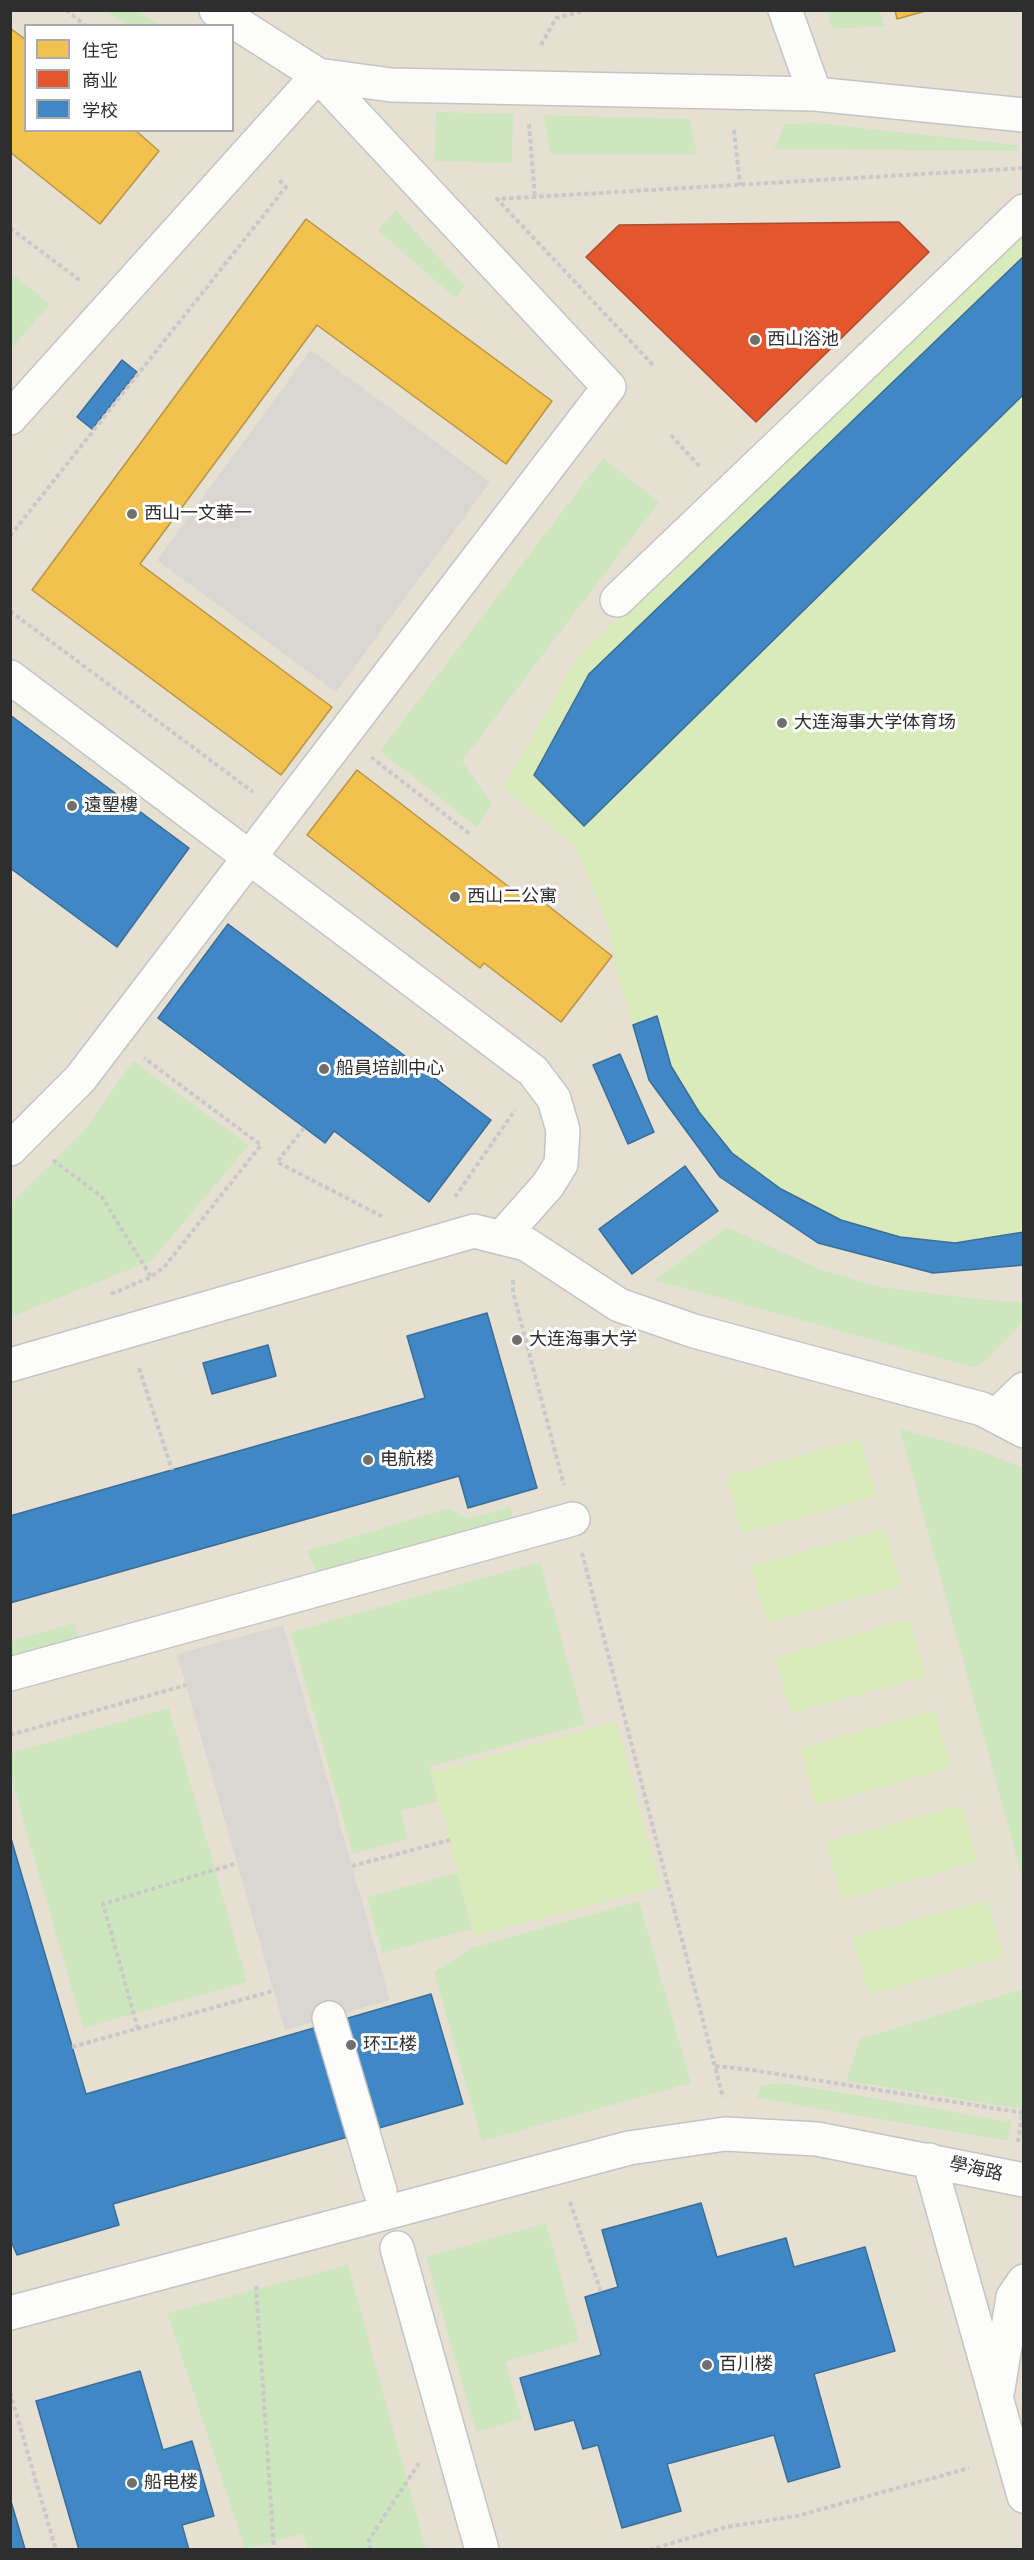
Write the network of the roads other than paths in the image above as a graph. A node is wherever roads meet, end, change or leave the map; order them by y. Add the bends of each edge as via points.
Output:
1 (216, 10) edge
2 (785, 10) edge
3 (318, 75) junction
4 (815, 94) junction
5 (1023, 115) edge
6 (1023, 211) edge
7 (10, 418) edge
8 (617, 600) dead end
9 (10, 677) edge
10 (250, 856) junction
11 (10, 1149) edge
12 (501, 1238) junction
13 (10, 1365) edge
14 (1023, 1389) edge
15 (1010, 1423) edge
16 (573, 1519) road end
17 (10, 1674) edge
18 (329, 2018) dead end
19 (929, 2160) junction
20 (1023, 2180) edge
21 (380, 2191) dead end
22 (397, 2247) dead end
23 (1023, 2281) edge
24 (10, 2313) edge
25 (996, 2402) junction
26 (1023, 2496) edge
27 (482, 2550) edge

1 - 3 street
2 - 4 street
3 - 4 street via 391,85
3 - 7 street
3 - 10 street via 609,387
4 - 5 street
6 - 8 street
9 - 10 street
10 - 11 street via 80,1079
10 - 12 street via 533,1071 554,1099 563,1130 561,1164 548,1185
12 - 13 street via 474,1231
12 - 15 street via 526,1245 619,1305 694,1331 982,1409
14 - 15 street
16 - 17 street
18 - 21 street
19 - 20 street, 學海路
19 - 24 street, 學海路 via 817,2139 725,2134 629,2148
19 - 25 street
22 - 27 street
23 - 25 street via 1013,2297
25 - 26 street

